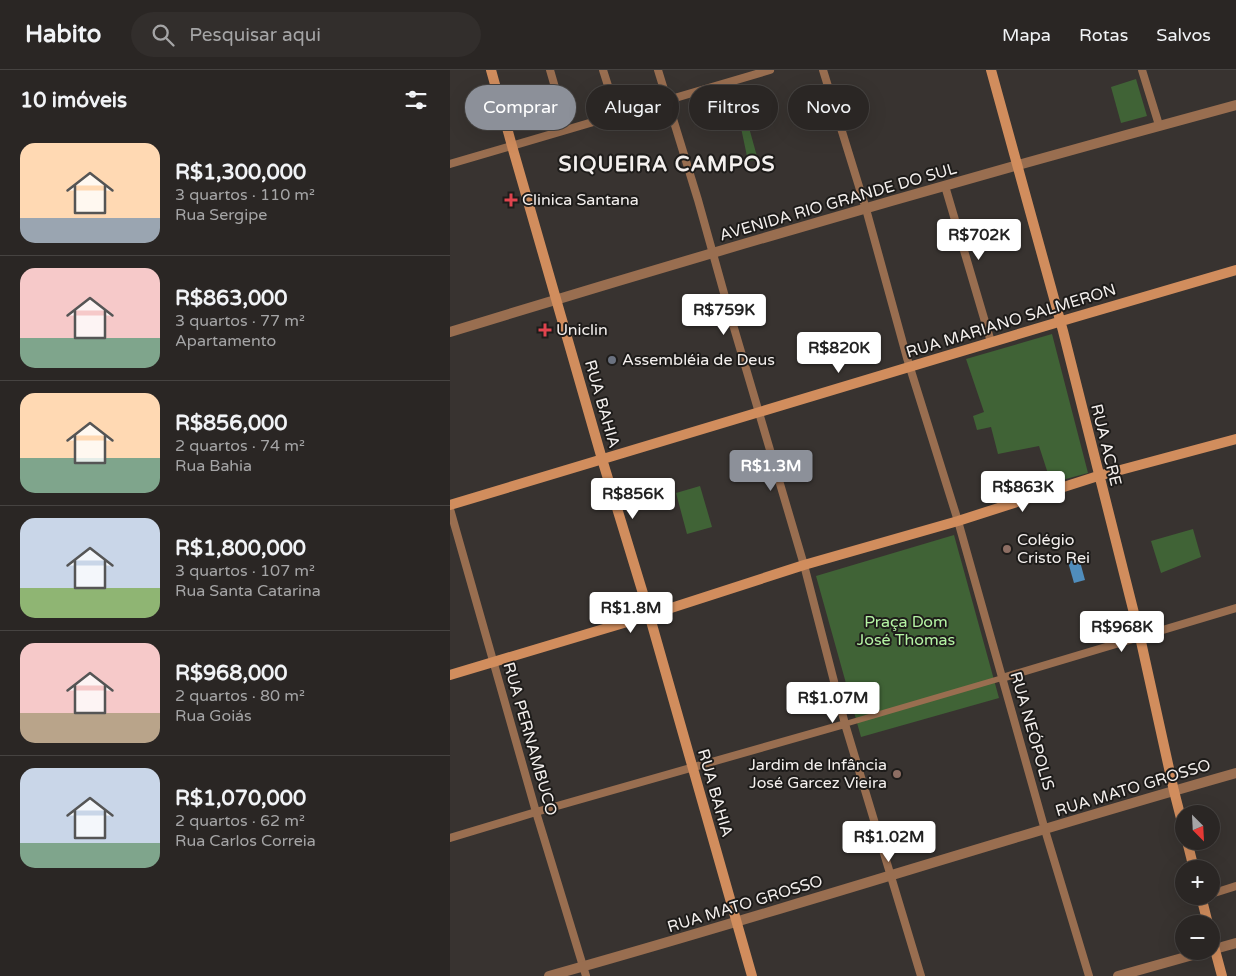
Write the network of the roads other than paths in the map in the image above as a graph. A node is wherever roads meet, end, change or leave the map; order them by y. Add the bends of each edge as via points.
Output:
1 (491, 70) edge
2 (550, 70) edge
3 (604, 70) edge
4 (658, 70) edge
5 (770, 70) edge
6 (823, 70) edge
7 (992, 70) edge
8 (1142, 70) edge
9 (554, 85) edge
10 (608, 85) edge
11 (662, 85) edge
12 (679, 96) edge
13 (1236, 104) edge
14 (1159, 125) junction
15 (564, 130) edge
16 (676, 130) edge
17 (512, 146) junction
18 (450, 164) edge
19 (1018, 166) junction
20 (945, 186) junction
21 (866, 209) junction
22 (713, 254) junction
23 (1236, 270) edge
24 (557, 299) junction
25 (1060, 321) junction
26 (450, 332) edge
27 (991, 342) junction
28 (910, 366) junction
29 (759, 411) junction
30 (1236, 439) edge
31 (602, 458) junction
32 (1098, 476) junction
33 (450, 505) edge
34 (450, 509) edge
35 (958, 521) junction
36 (804, 566) junction
37 (1236, 608) edge
38 (649, 615) junction
39 (1140, 636) junction
40 (494, 662) junction
41 (450, 675) edge
42 (1002, 678) junction
43 (845, 724) junction
44 (692, 768) junction
45 (1236, 773) edge
46 (1174, 791) junction
47 (1178, 805) edge
48 (536, 812) junction
49 (1045, 830) junction
50 (450, 838) edge
51 (889, 876) junction
52 (1236, 886) edge
53 (1220, 891) edge
54 (737, 923) junction
55 (1236, 943) edge
56 (1220, 947) edge
57 (1175, 960) edge
58 (1215, 960) edge
59 (585, 971) edge
60 (549, 976) edge
61 (752, 976) edge
62 (920, 976) edge
63 (1089, 976) edge
64 (1118, 976) edge
65 (1222, 976) edge

1 - 17 main road, RUA BAHIA
2 - 9 street
3 - 10 street
4 - 11 street
5 - 12 street
6 - 21 street, RUA NEÓPOLIS
7 - 19 main road, RUA ACRE
8 - 14 street
13 - 14 street, AVENIDA RIO GRANDE DO SUL
14 - 19 street, AVENIDA RIO GRANDE DO SUL
15 - 17 street
16 - 22 street
17 - 18 street
17 - 24 main road, RUA BAHIA
19 - 20 street, AVENIDA RIO GRANDE DO SUL
19 - 25 main road, RUA ACRE
20 - 21 street, AVENIDA RIO GRANDE DO SUL
20 - 27 street
21 - 22 street, AVENIDA RIO GRANDE DO SUL
21 - 28 street, RUA NEÓPOLIS
22 - 24 street, AVENIDA RIO GRANDE DO SUL
22 - 29 street
23 - 25 main road, RUA MARIANO SALMERON
24 - 26 street, AVENIDA RIO GRANDE DO SUL
24 - 31 main road, RUA BAHIA
25 - 27 main road, RUA MARIANO SALMERON
25 - 32 main road, RUA ACRE
27 - 28 main road, RUA MARIANO SALMERON
28 - 29 main road, RUA MARIANO SALMERON
28 - 35 street, RUA NEÓPOLIS
29 - 31 main road, RUA MARIANO SALMERON
29 - 36 street
30 - 32 main road
31 - 33 main road, RUA MARIANO SALMERON
31 - 38 main road, RUA BAHIA
32 - 35 main road
32 - 39 main road, RUA ACRE
34 - 40 street, RUA PERNAMBUCO
35 - 36 main road
35 - 42 street, RUA NEÓPOLIS
36 - 38 main road
36 - 43 street
37 - 39 street
38 - 40 main road
38 - 44 main road, RUA BAHIA
39 - 42 street
39 - 46 main road, RUA ACRE
40 - 41 main road
40 - 48 street, RUA PERNAMBUCO
42 - 43 street
42 - 49 street, RUA NEÓPOLIS
43 - 44 street
43 - 51 street
44 - 48 street
44 - 54 main road, RUA BAHIA
45 - 46 street, RUA MATO GROSSO
46 - 47 main road, RUA ACRE
46 - 49 street, RUA MATO GROSSO
48 - 50 street
48 - 59 street, RUA PERNAMBUCO
49 - 51 street, RUA MATO GROSSO
49 - 63 street, RUA NEÓPOLIS
51 - 54 street, RUA MATO GROSSO
51 - 62 street
52 - 53 street
54 - 59 street, RUA MATO GROSSO
54 - 61 main road, RUA BAHIA
55 - 56 street
57 - 64 street
58 - 65 main road
59 - 60 street, RUA MATO GROSSO

